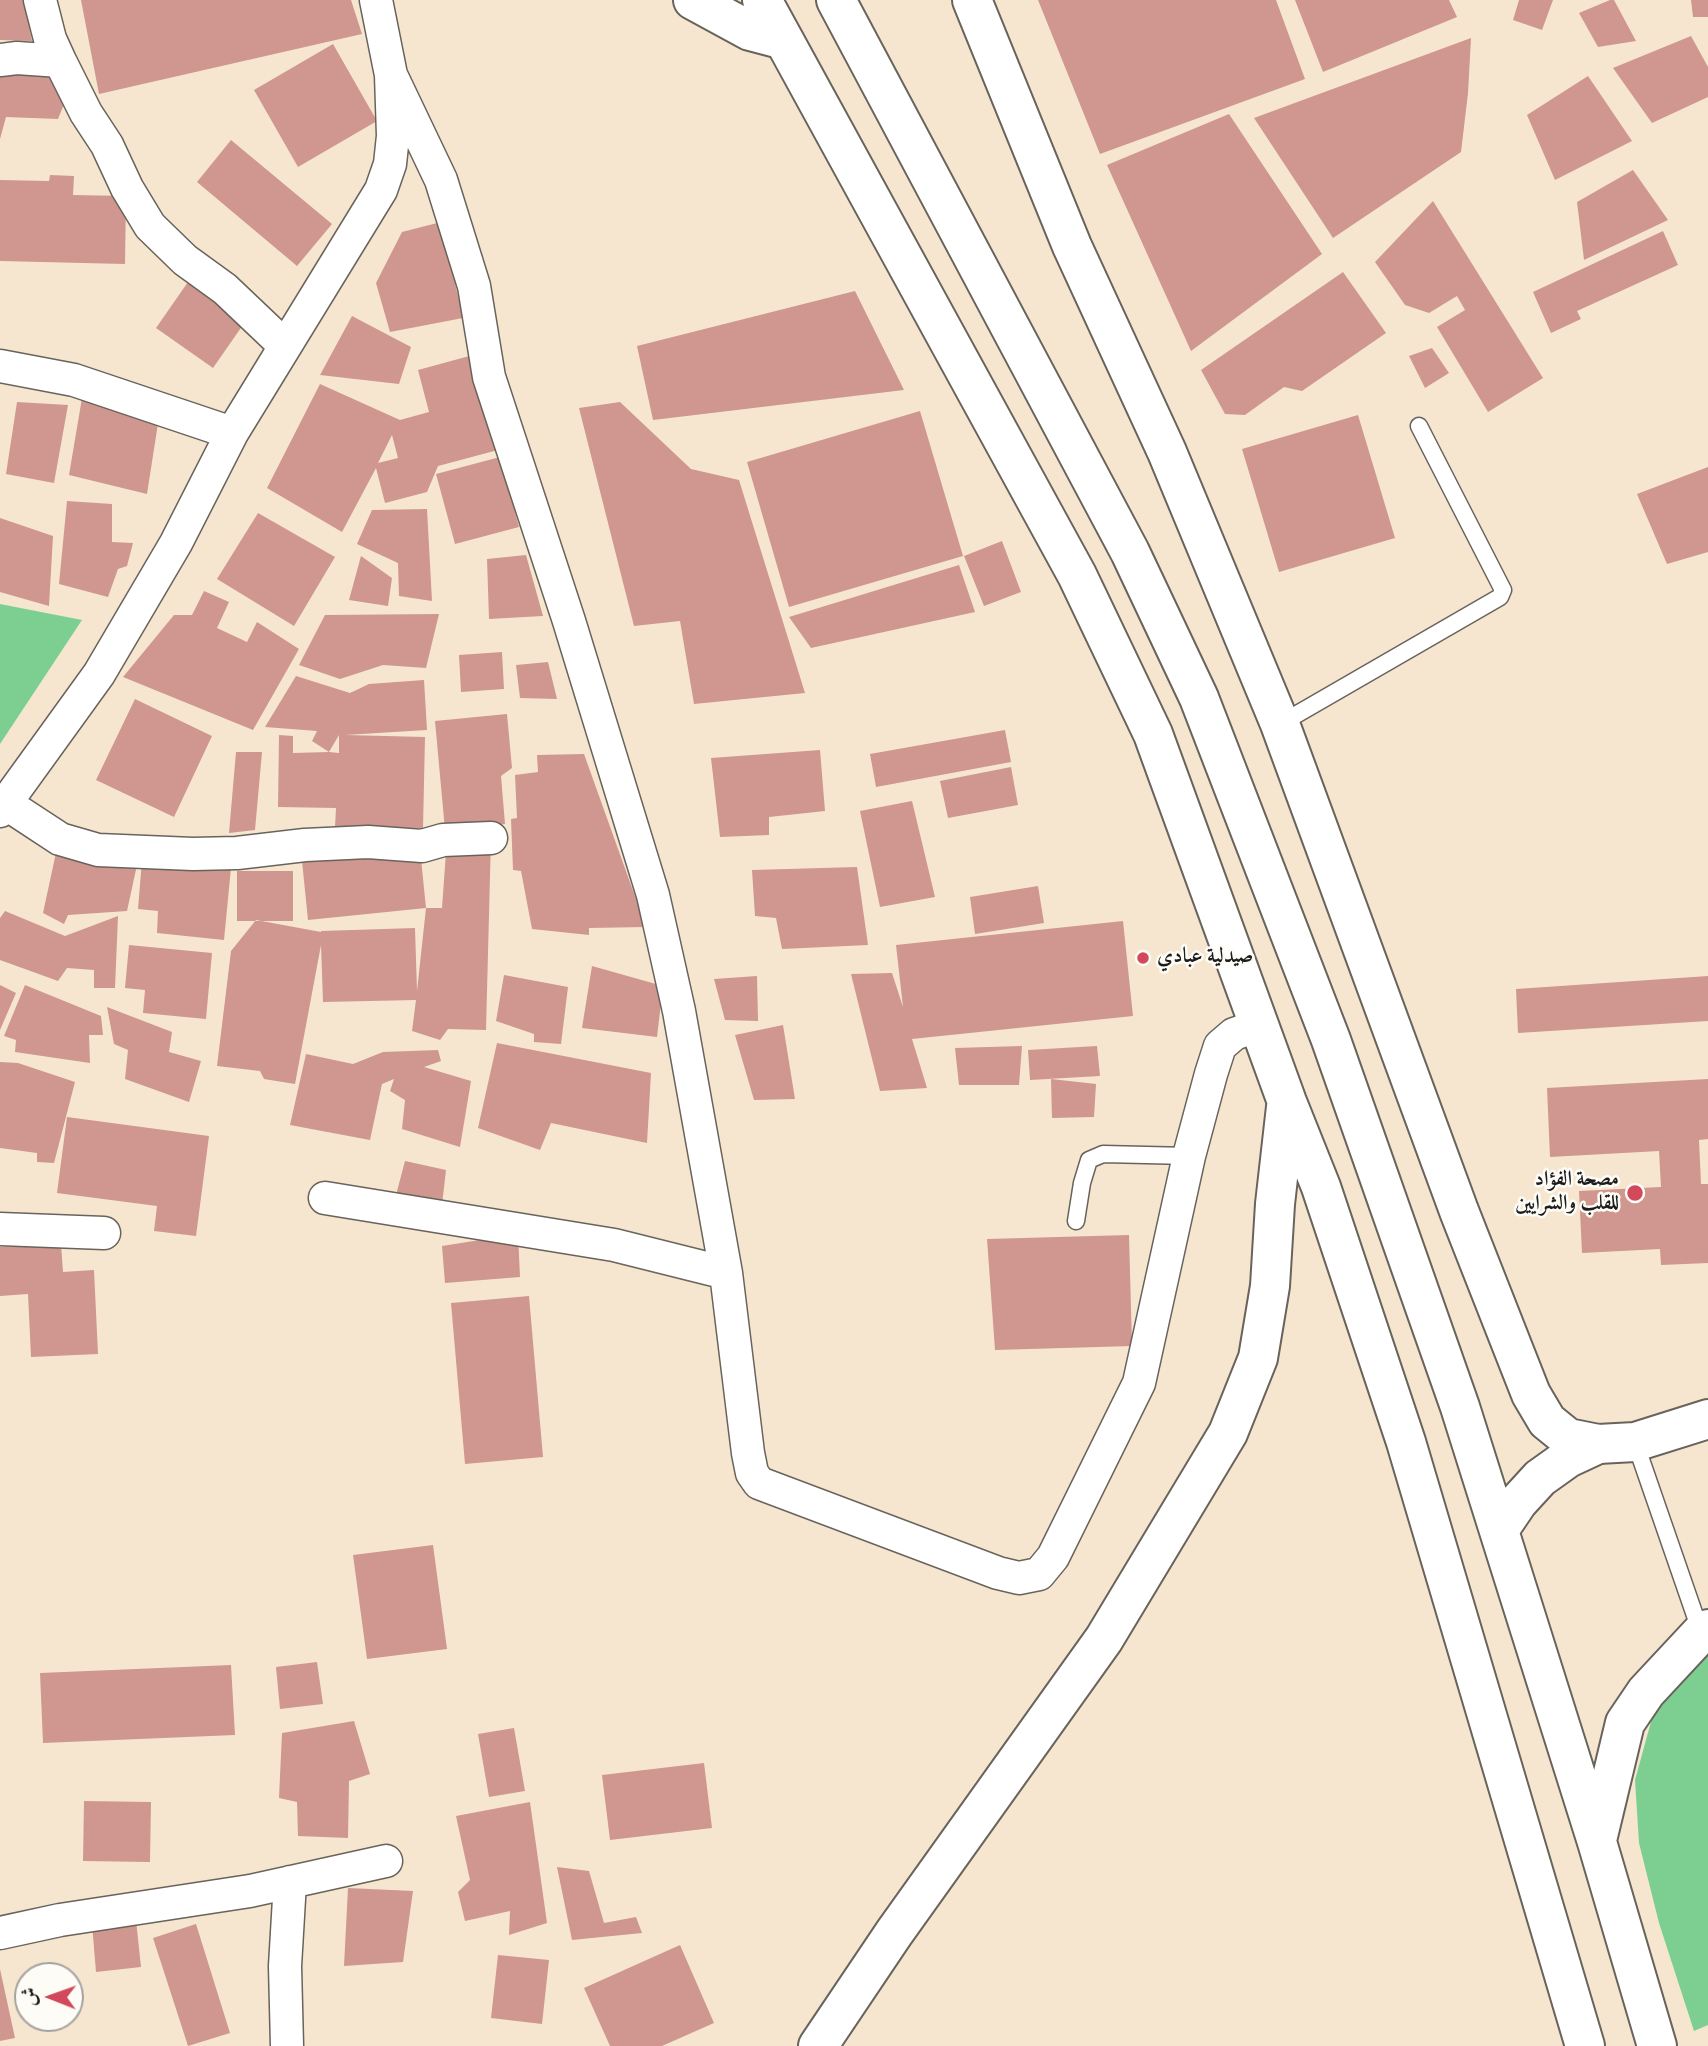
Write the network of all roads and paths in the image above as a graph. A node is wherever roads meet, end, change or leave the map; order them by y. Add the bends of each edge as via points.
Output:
1 (40, 0) edge
2 (376, 0) edge
3 (693, 0) edge
4 (762, 0) edge
5 (836, 0) edge
6 (972, 0) edge
7 (784, 40) junction
8 (0, 60) edge
9 (60, 61) junction
10 (391, 75) junction
11 (285, 346) junction
12 (0, 366) edge
13 (1419, 426) dead end
14 (232, 433) junction
15 (1280, 724) junction
16 (2, 805) edge
17 (491, 838) dead end
18 (1260, 1025) junction
19 (1287, 1102) junction
20 (1189, 1156) junction
21 (325, 1198) dead end
22 (1076, 1221) dead end
23 (0, 1229) edge
24 (104, 1233) dead end
25 (726, 1273) junction
26 (1708, 1419) edge
27 (1616, 1443) junction
28 (1499, 1530) junction
29 (1705, 1631) edge
30 (1597, 1842) junction
31 (386, 1861) dead end
32 (290, 1882) junction
33 (0, 1933) edge
34 (287, 2046) edge
35 (818, 2046) edge
36 (1586, 2046) edge
37 (1657, 2046) edge

1 - 9 street
2 - 10 street
3 - 7 main road via 750,31
4 - 7 main road
5 - 28 main road via 1130,552 1199,698 1331,1040
6 - 15 main road via 1072,246 1167,453
7 - 18 main road via 1083,587 1153,734
8 - 9 street
9 - 11 street via 150,226
10 - 11 street via 393,136 381,190
10 - 25 street via 441,180 474,286 489,377 653,895 682,1023
11 - 14 street
12 - 14 street via 74,380
13 - 15 lane via 1503,590 1500,597
14 - 16 street via 176,543 99,674
15 - 27 main road via 1531,1394 1547,1420 1568,1438
16 - 17 street via 60,839 98,850 226,853 368,842 422,846 443,840
18 - 19 main road
18 - 20 street via 1234,1034 1220,1046
19 - 35 main road via 1270,1286 1258,1358 1228,1433 1104,1639
19 - 36 main road via 1321,1187 1406,1443
20 - 22 lane via 1103,1154 1089,1160
20 - 25 street via 1139,1383 1053,1557 1039,1574 1019,1578 998,1573 759,1483 748,1453
21 - 25 street via 614,1245
23 - 24 street
26 - 27 main road
27 - 28 main road via 1568,1458 1540,1478
27 - 29 lane
28 - 30 main road
29 - 30 main road via 1646,1692 1625,1723
30 - 37 main road
31 - 32 street
32 - 33 street
32 - 34 street

